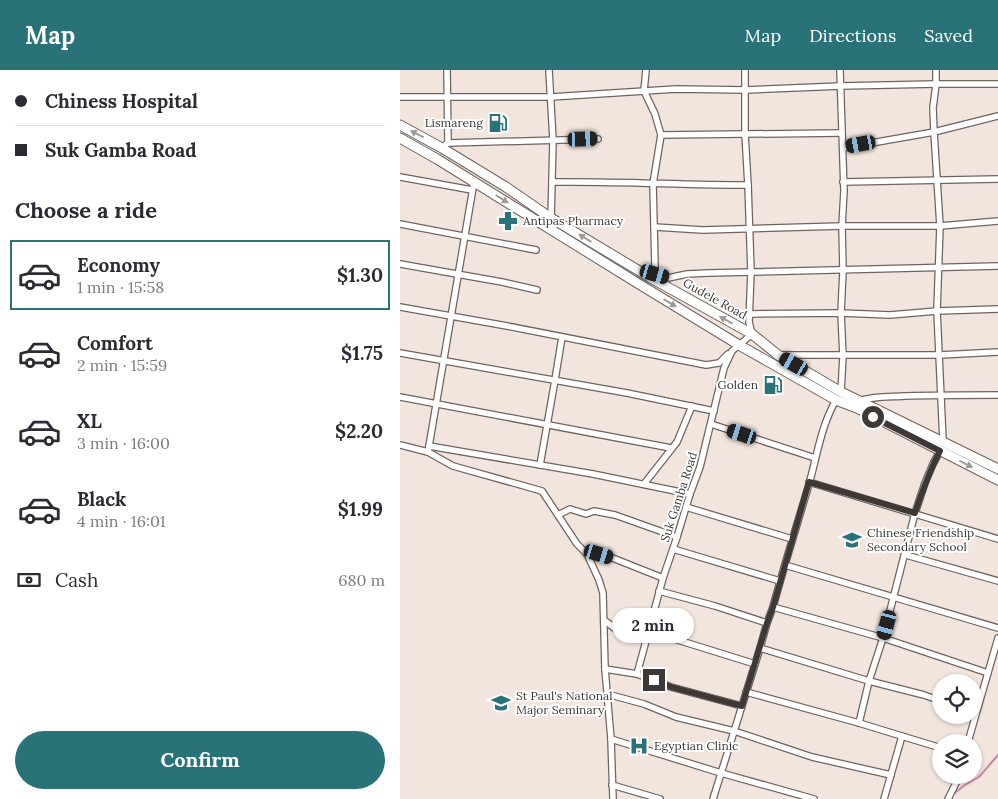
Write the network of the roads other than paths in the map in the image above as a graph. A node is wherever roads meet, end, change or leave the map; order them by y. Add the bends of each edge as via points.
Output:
1 (448, 70) edge
2 (549, 70) edge
3 (646, 70) edge
4 (745, 70) edge
5 (840, 70) edge
6 (936, 70) edge
7 (936, 84) junction
8 (998, 84) edge
9 (841, 86) junction
10 (746, 90) junction
11 (644, 91) junction
12 (400, 97) edge
13 (448, 97) junction
14 (551, 97) junction
15 (998, 116) edge
16 (400, 125) edge
17 (934, 132) junction
18 (842, 133) junction
19 (745, 134) junction
20 (661, 135) junction
21 (400, 138) edge
22 (598, 139) dead end
23 (553, 140) junction
24 (445, 145) junction
25 (843, 148) junction
26 (400, 177) edge
27 (998, 179) edge
28 (937, 180) junction
29 (552, 182) junction
30 (844, 182) junction
31 (653, 184) junction
32 (748, 185) junction
33 (473, 186) junction
34 (551, 218) junction
35 (998, 221) edge
36 (400, 224) edge
37 (842, 226) junction
38 (940, 226) junction
39 (654, 227) junction
40 (549, 229) junction
41 (750, 229) junction
42 (464, 236) junction
43 (536, 250) dead end
44 (400, 264) edge
45 (998, 266) edge
46 (939, 267) junction
47 (844, 271) junction
48 (751, 272) junction
49 (458, 274) junction
50 (653, 276) junction
51 (538, 290) dead end
52 (400, 308) edge
53 (998, 309) edge
54 (937, 311) junction
55 (841, 313) junction
56 (750, 314) junction
57 (451, 316) junction
58 (752, 334) junction
59 (562, 337) junction
60 (736, 348) junction
61 (998, 352) edge
62 (400, 353) edge
63 (778, 355) junction
64 (940, 355) junction
65 (843, 356) junction
66 (443, 361) junction
67 (555, 380) junction
68 (841, 392) junction
69 (941, 395) junction
70 (998, 396) edge
71 (400, 397) edge
72 (836, 400) junction
73 (858, 401) junction
74 (436, 403) junction
75 (692, 406) junction
76 (714, 411) junction
77 (548, 424) junction
78 (711, 424) junction
79 (943, 441) junction
80 (400, 445) edge
81 (671, 448) junction
82 (428, 449) junction
83 (940, 451) junction
84 (815, 458) junction
85 (540, 465) junction
86 (998, 469) edge
87 (998, 480) edge
88 (809, 482) junction
89 (644, 484) junction
90 (690, 494) junction
91 (686, 507) junction
92 (915, 513) junction
93 (558, 515) junction
94 (677, 537) junction
95 (792, 539) junction
96 (998, 539) edge
97 (673, 549) junction
98 (587, 554) junction
99 (906, 554) junction
100 (785, 565) junction
101 (663, 578) junction
102 (780, 581) junction
103 (998, 581) edge
104 (659, 591) junction
105 (894, 597) junction
106 (773, 607) junction
107 (604, 620) junction
108 (767, 623) junction
109 (998, 628) edge
110 (648, 634) junction
111 (883, 638) junction
112 (998, 638) edge
113 (760, 648) junction
114 (755, 664) junction
115 (605, 669) junction
116 (988, 673) junction
117 (637, 674) junction
118 (870, 682) junction
119 (982, 690) edge
120 (746, 692) junction
121 (607, 694) junction
122 (932, 697) edge
123 (742, 706) junction
124 (858, 723) junction
125 (734, 731) junction
126 (902, 736) junction
127 (611, 740) junction
128 (932, 745) edge
129 (721, 773) junction
130 (890, 775) junction
131 (956, 784) edge
132 (612, 785) junction
133 (613, 799) edge
134 (660, 799) edge
135 (713, 799) edge
136 (814, 799) edge
137 (884, 799) edge
138 (948, 799) edge

1 - 13 street
2 - 14 street
3 - 11 street
4 - 10 street
5 - 9 street
6 - 7 street
7 - 8 street
7 - 9 street
7 - 17 street
9 - 10 street
9 - 18 street
10 - 11 street
10 - 19 street
11 - 14 street
11 - 20 street
12 - 13 street
13 - 14 street
13 - 24 street
14 - 23 street
15 - 17 street
24 -> 16 highway, Gudele Road
17 - 25 street
17 - 28 street
18 - 19 street
18 - 25 street
19 - 20 street
19 - 32 street
20 - 31 street
21 - 33 highway, Gudele Road via 438,159
22 - 23 street
23 - 24 street
23 - 29 street
24 - 34 highway, Gudele Road
25 - 30 street
26 - 33 street
27 - 28 street
28 - 30 street
28 - 38 street
29 - 31 street
29 - 34 street
30 - 37 street
31 - 32 street
31 - 39 street
32 - 41 street
33 -> 40 highway, Gudele Road
33 - 42 street
34 - 40 street
50 -> 34 highway, Gudele Road
35 - 38 street
36 - 42 street
37 - 38 street
37 - 41 street
37 - 47 street
38 - 46 street
39 - 41 street
39 - 50 street
40 -> 60 highway, Gudele Road
41 - 48 street
42 - 43 street
42 - 49 street
44 - 49 street
45 - 46 street
46 - 47 street
46 - 54 street
47 - 48 street
47 - 55 street
48 - 50 street via 687,274 668,278
48 - 56 street
49 - 51 street
49 - 57 street
58 -> 50 highway, Gudele Road
52 - 57 street
53 - 54 street
54 - 55 street via 890,315
54 - 64 street
55 - 56 street
55 - 65 street
56 - 58 street
57 - 59 street
57 - 66 street
58 - 60 street, Suk Gamba Road
58 - 63 highway, Gudele Road
59 - 60 street via 706,365 720,363
59 - 67 street
60 - 72 highway, Gudele Road
60 - 76 street, Suk Gamba Road via 724,368
61 - 64 street
62 - 66 street
63 - 65 street
63 - 68 highway, Gudele Road
64 - 65 street
64 - 69 street
65 - 68 street
66 - 67 street
66 - 74 street
67 - 75 street
67 - 77 street
68 - 73 highway, Gudele Road
69 - 70 street
69 - 73 street via 874,397
69 - 79 street
71 - 74 street
72 - 83 highway, Gudele Road
72 - 84 street
73 - 79 highway, Gudele Road
74 - 77 street
74 - 82 street
75 - 76 street
75 - 81 street
76 - 78 street, Suk Gamba Road
77 - 81 street
77 - 85 street
78 - 84 street
78 - 90 street, Suk Gamba Road
79 - 86 highway, Gudele Road
80 - 82 street
81 - 89 street
82 - 85 street
82 - 93 street via 453,466 542,491
83 -> 87 highway, Gudele Road
83 - 92 street
84 - 88 street
85 - 89 street
88 - 92 street
88 - 95 street
89 - 90 street
90 - 91 street, Suk Gamba Road
91 - 94 street, Suk Gamba Road
91 - 95 street
92 - 96 street
92 - 99 street
93 - 94 street via 570,509 586,514 594,511
93 - 98 street via 576,544
94 - 97 street, Suk Gamba Road
95 - 100 street
97 - 101 street, Suk Gamba Road
97 - 102 street
98 - 101 street via 605,555
98 - 107 street via 602,587
99 - 103 street
99 - 105 street
100 - 102 street
100 - 105 street
101 - 104 street, Suk Gamba Road
102 - 106 street
104 - 108 street
104 - 110 street, Suk Gamba Road
105 - 109 street
105 - 111 street
106 - 108 street
106 - 111 street
107 - 110 street via 618,631
107 - 115 street
108 - 113 street
110 - 114 street
110 - 117 street, Suk Gamba Road
111 - 116 street
111 - 118 street
112 - 116 street
113 - 114 street
113 - 118 street
114 - 120 street
115 - 117 street
115 - 121 street
116 - 119 street
117 - 123 street via 671,687
118 - 122 street
118 - 124 street
120 - 123 street
120 - 124 street
121 - 125 street via 676,717
121 - 127 street
123 - 125 street
124 - 126 street
125 - 129 street
125 - 130 street via 812,757
126 - 128 street
126 - 130 street
127 - 129 street
127 - 132 street
129 - 135 street
129 - 136 street
130 - 137 street
131 - 138 street
132 - 133 street
132 - 134 street

